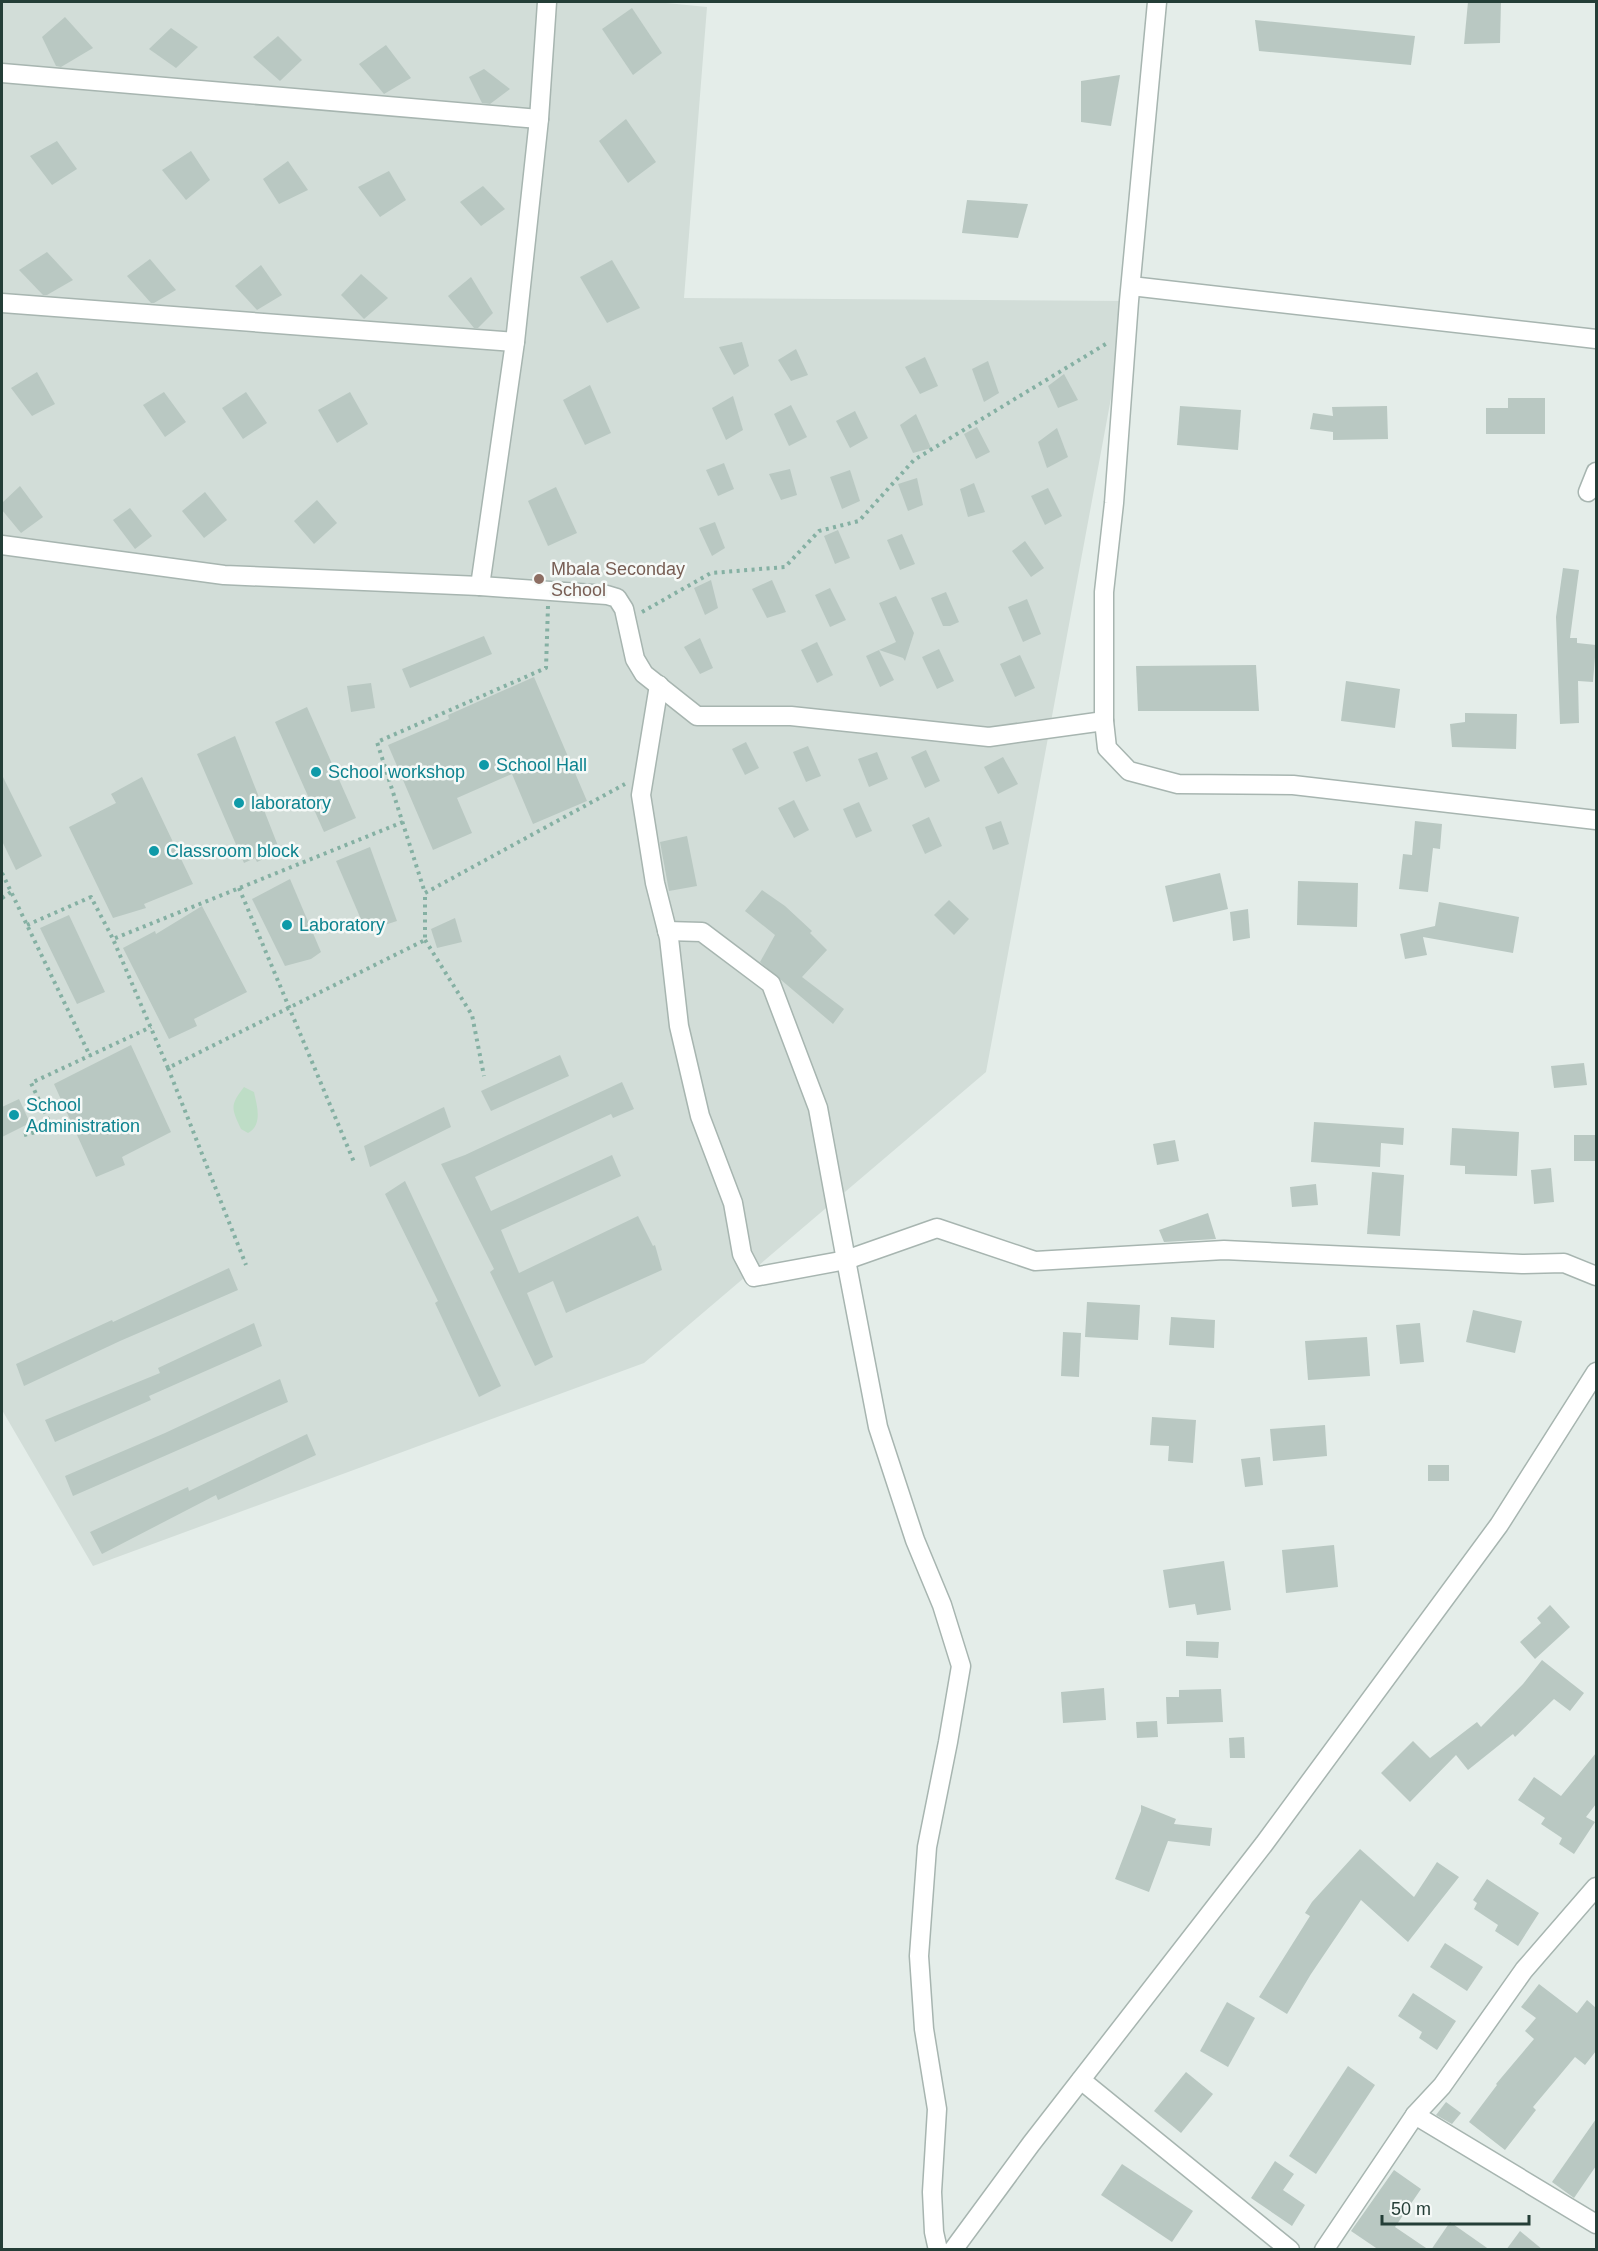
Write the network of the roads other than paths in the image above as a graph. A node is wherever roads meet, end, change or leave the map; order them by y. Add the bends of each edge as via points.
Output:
1 (547, 2) edge
2 (1157, 2) edge
3 (2, 73) edge
4 (539, 119) junction
5 (1131, 286) junction
6 (2, 303) edge
7 (1596, 339) edge
8 (515, 342) junction
9 (1596, 472) edge
10 (1588, 492) dead end
11 (2, 545) edge
12 (480, 586) junction
13 (659, 685) junction
14 (1104, 721) junction
15 (1596, 820) edge
16 (667, 931) junction
17 (846, 1260) junction
18 (1596, 1276) edge
19 (1596, 1372) edge
20 (1596, 1887) edge
21 (1081, 2080) junction
22 (1415, 2115) junction
23 (1596, 2224) edge
24 (938, 2250) edge
25 (953, 2250) edge
26 (1290, 2250) edge
27 (1324, 2250) edge

1 - 4 street
2 - 5 street
3 - 4 street
4 - 8 street
5 - 7 street
5 - 14 street via 1104,592
6 - 8 street
8 - 12 street
9 - 10 street
11 - 12 street via 224,575
12 - 13 street via 617,598 624,609 635,659 644,674
13 - 14 street via 697,716 791,716 989,737
13 - 16 street via 641,795
14 - 15 street via 1107,748 1129,771 1178,784 1293,785
16 - 17 street via 702,932 771,984 818,1108
16 - 17 street via 679,1026 700,1116 733,1203 742,1254 754,1277
17 - 18 street via 937,1228 1035,1261 1224,1250 1564,1263
17 - 24 street via 878,1427 961,1666 927,1847 919,1956 924,2029 937,2109 932,2192
19 - 21 street via 1499,1525 1264,1844
20 - 22 street via 1524,1970 1442,2086
21 - 25 street
21 - 26 street
22 - 23 street
22 - 27 street

